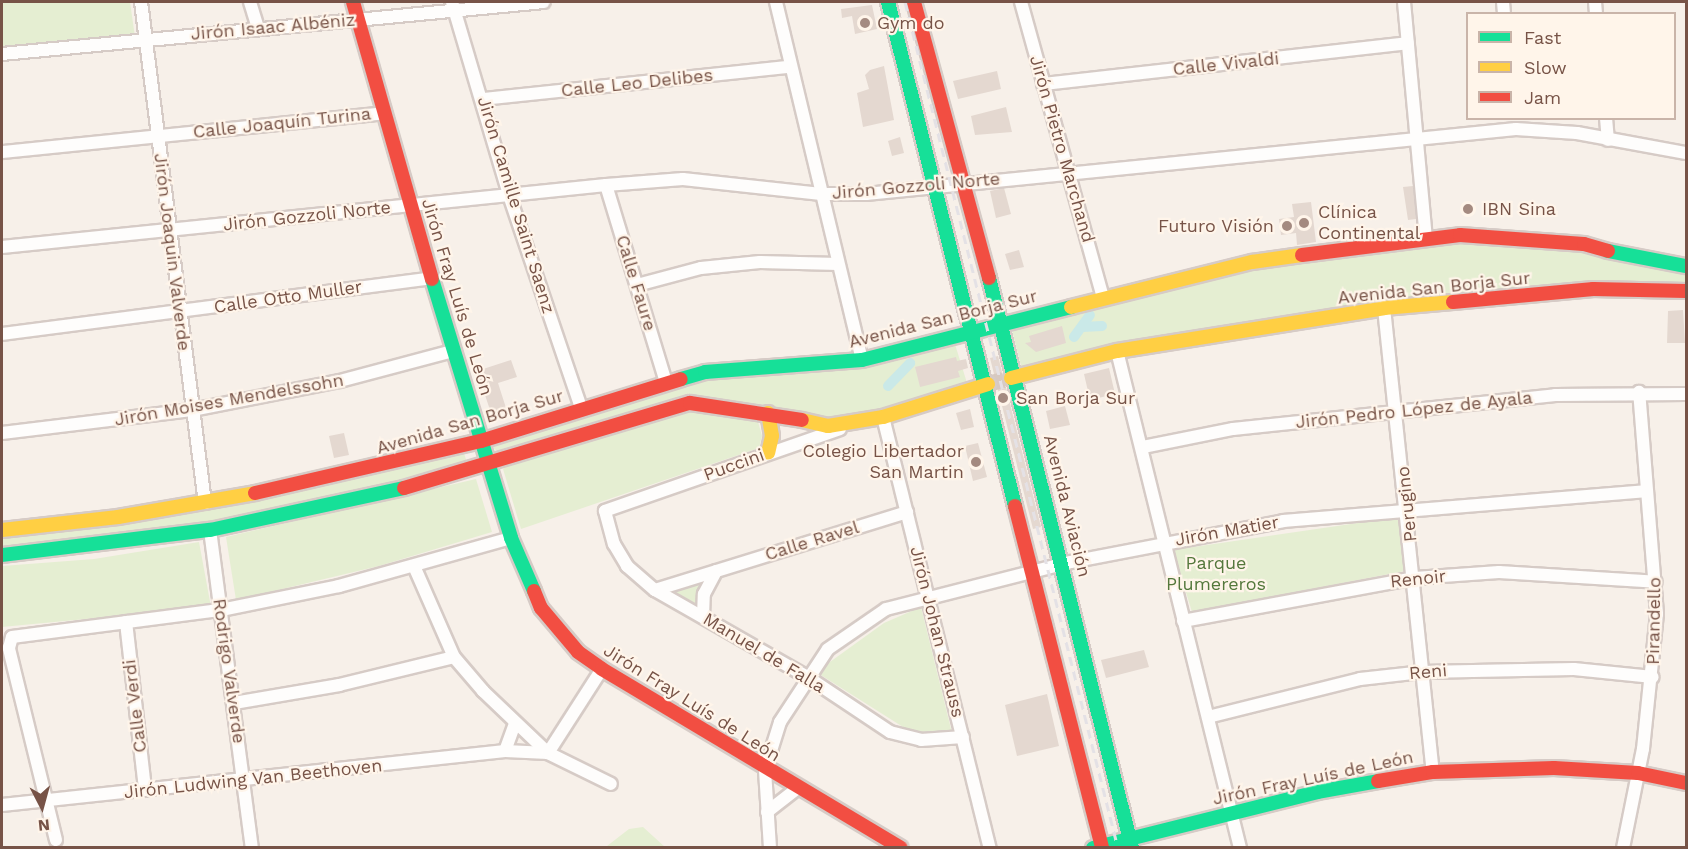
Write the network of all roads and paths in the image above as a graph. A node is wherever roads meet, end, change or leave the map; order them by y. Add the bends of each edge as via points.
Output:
1 (141, 2) edge
2 (250, 2) edge
3 (353, 2) edge
4 (544, 2) edge
5 (776, 2) edge
6 (888, 2) edge
7 (914, 2) edge
8 (1021, 2) edge
9 (1404, 2) edge
10 (454, 6) edge
11 (358, 20) junction
12 (258, 28) junction
13 (147, 39) junction
14 (1408, 43) junction
15 (2, 54) edge
16 (790, 67) junction
17 (1043, 84) junction
18 (483, 99) junction
19 (383, 113) junction
20 (1606, 120) edge
21 (1516, 124) edge
22 (157, 136) junction
23 (1416, 138) junction
24 (1608, 140) junction
25 (2, 152) edge
26 (1686, 153) edge
27 (1069, 172) junction
28 (963, 183) junction
29 (606, 185) junction
30 (934, 187) junction
31 (821, 194) junction
32 (509, 195) junction
33 (411, 205) junction
34 (169, 230) junction
35 (1426, 238) junction
36 (2, 247) edge
37 (838, 264) junction
38 (1686, 266) edge
39 (432, 278) junction
40 (637, 285) junction
41 (1686, 291) edge
42 (1103, 297) junction
43 (1384, 308) junction
44 (179, 311) junction
45 (1001, 324) junction
46 (971, 333) junction
47 (2, 334) edge
48 (453, 351) junction
49 (1117, 351) junction
50 (862, 360) junction
51 (1013, 377) junction
52 (666, 382) junction
53 (986, 384) junction
54 (1639, 392) junction
55 (1686, 394) edge
56 (581, 408) junction
57 (192, 410) junction
58 (1397, 411) junction
59 (768, 413) junction
60 (883, 417) junction
61 (863, 422) junction
62 (2, 433) edge
63 (482, 441) junction
64 (1143, 447) junction
65 (768, 453) junction
66 (489, 465) junction
67 (1645, 491) junction
68 (205, 503) junction
69 (1408, 508) junction
70 (605, 511) joint
71 (907, 512) junction
72 (2, 530) edge
73 (210, 530) junction
74 (511, 538) junction
75 (1163, 542) junction
76 (2, 555) edge
77 (1063, 563) junction
78 (414, 566) junction
79 (1032, 570) junction
80 (716, 571) junction
81 (1415, 578) junction
82 (1656, 582) junction
83 (655, 590) junction
84 (927, 595) junction
85 (221, 610) junction
86 (703, 617) junction
87 (1183, 621) junction
88 (126, 622) junction
89 (453, 657) junction
90 (603, 669) junction
91 (1422, 672) junction
92 (807, 676) junction
93 (1653, 677) junction
94 (234, 703) junction
95 (1208, 717) junction
96 (515, 723) junction
97 (963, 737) junction
98 (505, 751) junction
99 (548, 753) junction
100 (765, 770) junction
101 (1433, 772) junction
102 (1638, 773) junction
103 (244, 781) junction
104 (1686, 783) edge
105 (611, 784) dead end
106 (796, 789) junction
107 (145, 790) junction
108 (45, 800) junction
109 (2, 805) edge
110 (767, 812) junction
111 (1232, 813) junction
112 (56, 840) dead end
113 (1131, 843) edge
114 (1099, 847) edge
115 (252, 848) edge
116 (770, 848) edge
117 (901, 848) edge
118 (990, 848) edge
119 (1240, 848) edge
120 (1623, 848) edge

1 - 13 street, Jirón Joaquin Valverde
2 - 12 street
3 - 11 main road, Jirón Fray Luís de León
4 - 10 street, Jirón Isaac Albéniz
5 - 16 street
6 - 30 main road
7 - 28 main road, Avenida Aviación
8 - 17 street, Jirón Pietro Marchand
9 - 14 street
10 - 11 street, Jirón Isaac Albéniz
10 - 18 street, Jirón Camille Saint Saenz
11 - 12 street, Jirón Isaac Albéniz
11 - 19 main road, Jirón Fray Luís de León
12 - 13 street, Jirón Isaac Albéniz
13 - 15 street, Jirón Isaac Albéniz
13 - 22 street, Jirón Joaquin Valverde
14 - 17 street, Calle Vivaldi
14 - 23 street
16 - 18 street, Calle Leo Delibes
16 - 31 street
17 - 27 street, Jirón Pietro Marchand
18 - 32 street, Jirón Camille Saint Saenz
19 - 22 street, Calle Joaquín Turina
19 - 33 main road, Jirón Fray Luís de León
20 - 24 street
21 - 23 street, Jirón Gozzoli Norte
21 - 24 street, Jirón Gozzoli Norte
22 - 25 street, Calle Joaquín Turina
22 - 34 street, Jirón Joaquin Valverde
23 - 27 street, Jirón Gozzoli Norte
23 - 35 street
24 - 26 street, Jirón Gozzoli Norte
27 - 28 street, Jirón Gozzoli Norte
27 - 42 street, Jirón Pietro Marchand
28 - 30 street, Jirón Gozzoli Norte
28 - 45 main road, Avenida Aviación
29 - 31 street, Jirón Gozzoli Norte via 683,179
29 - 32 street, Jirón Gozzoli Norte
29 - 40 street, Calle Faure
30 - 31 street, Jirón Gozzoli Norte
30 - 46 main road
31 - 37 street
32 - 33 street, Jirón Gozzoli Norte
32 - 56 street, Jirón Camille Saint Saenz
33 - 34 street, Jirón Gozzoli Norte
33 - 39 main road, Jirón Fray Luís de León
34 - 36 street, Jirón Gozzoli Norte
34 - 44 street, Jirón Joaquin Valverde
35 - 38 main road, Avenida San Borja Sur via 1542,239
35 - 42 main road, Avenida San Borja Sur via 1252,262
37 - 40 street via 760,262 701,268
37 - 50 street
39 - 44 street, Calle Otto Muller
39 - 48 main road, Jirón Fray Luís de León
40 - 52 street, Calle Faure
41 - 43 main road, Avenida San Borja Sur via 1593,289
42 - 45 main road, Avenida San Borja Sur
43 - 49 main road, Avenida San Borja Sur
43 - 58 street, Perugino
44 - 47 street, Calle Otto Muller
44 - 57 street, Jirón Joaquin Valverde
45 - 46 main road, Avenida San Borja Sur
45 - 51 main road, Avenida Aviación
46 - 50 main road, Avenida San Borja Sur
46 - 53 main road
48 - 57 street, Jirón Moises Mendelssohn via 340,381
48 - 63 main road, Jirón Fray Luís de León
49 - 51 main road, Avenida San Borja Sur
49 - 64 street
50 - 52 main road, Avenida San Borja Sur via 705,372
51 - 77 main road, Avenida Aviación
52 - 56 main road, Avenida San Borja Sur
53 - 60 main road
53 - 79 main road
54 - 55 street, Jirón Pedro López de Ayala
54 - 58 street, Jirón Pedro López de Ayala via 1555,395
54 - 67 street, Pirandello
56 - 63 main road, Avenida San Borja Sur
57 - 62 street, Jirón Moises Mendelssohn
57 - 68 street, Jirón Joaquin Valverde
58 - 64 street, Jirón Pedro López de Ayala via 1233,429
58 - 69 street, Perugino
59 - 61 main road via 813,425
59 - 65 main road
59 - 66 main road via 690,403
60 - 61 main road
60 - 71 street, Jirón Johan Strauss
61 - 65 street, Puccini
63 - 66 main road, Jirón Fray Luís de León
63 - 68 main road, Avenida San Borja Sur via 302,485
64 - 75 street
65 - 70 street, Puccini
66 - 73 main road via 358,501
66 - 74 main road, Jirón Fray Luís de León
67 - 69 street, Jirón Matier
67 - 82 street, Pirandello
68 - 72 main road, Avenida San Borja Sur
69 - 75 street, Jirón Matier via 1283,521
69 - 81 street, Perugino
70 - 83 street, Manuel de Falla via 614,543 627,566
71 - 80 street, Calle Ravel
71 - 84 street, Jirón Johan Strauss
73 - 76 main road
73 - 85 street, Rodrigo Valverde
74 - 78 street
74 - 90 main road, Jirón Fray Luís de León via 541,608 578,652
75 - 77 street, Jirón Matier
75 - 87 street
77 - 79 street, Jirón Matier
77 - 113 main road, Avenida Aviación
78 - 85 street
78 - 89 street
79 - 84 street, Jirón Matier
79 - 114 main road
80 - 83 street, Calle Ravel
80 - 86 street via 704,594
81 - 82 street, Renoir via 1499,572
81 - 87 street, Renoir
81 - 91 street, Perugino
82 - 93 street, Pirandello
83 - 86 street, Manuel de Falla
84 - 92 street, Jirón Matier via 886,609 855,628 828,649
84 - 97 street, Jirón Johan Strauss
85 - 88 street
85 - 94 street, Rodrigo Valverde
86 - 92 street, Manuel de Falla
87 - 95 street
88 - 107 street, Calle Verdi
88 - 108 street via 10,640
89 - 94 street via 339,685
89 - 96 street
90 - 99 street
90 - 100 main road, Jirón Fray Luís de León
91 - 93 street, Reni via 1574,669
91 - 95 street, Reni via 1360,679
91 - 101 street, Perugino
92 - 97 street, Manuel de Falla via 905,738
92 - 100 street, Jirón Matier via 780,722
93 - 102 street, Pirandello
94 - 103 street, Rodrigo Valverde
95 - 111 street
96 - 98 street
96 - 99 street
97 - 118 street, Jirón Johan Strauss
98 - 99 street, Jirón Ludwing Van Beethoven
98 - 103 street, Jirón Ludwing Van Beethoven
99 - 105 street
100 - 106 main road, Jirón Fray Luís de León
100 - 110 street, Jirón Matier
101 - 102 main road, Jirón Fray Luís de León via 1554,768
101 - 111 main road, Jirón Fray Luís de León
102 - 104 main road, Jirón Fray Luís de León
102 - 120 street, Pirandello
103 - 107 street, Jirón Ludwing Van Beethoven
103 - 115 street, Rodrigo Valverde
106 - 110 street
106 - 117 main road, Jirón Fray Luís de León
107 - 108 street, Jirón Ludwing Van Beethoven
108 - 109 street, Jirón Ludwing Van Beethoven
108 - 112 street
110 - 116 street, Jirón Matier
111 - 113 main road, Jirón Fray Luís de León
111 - 119 street
113 - 114 main road, Jirón Fray Luís de León

